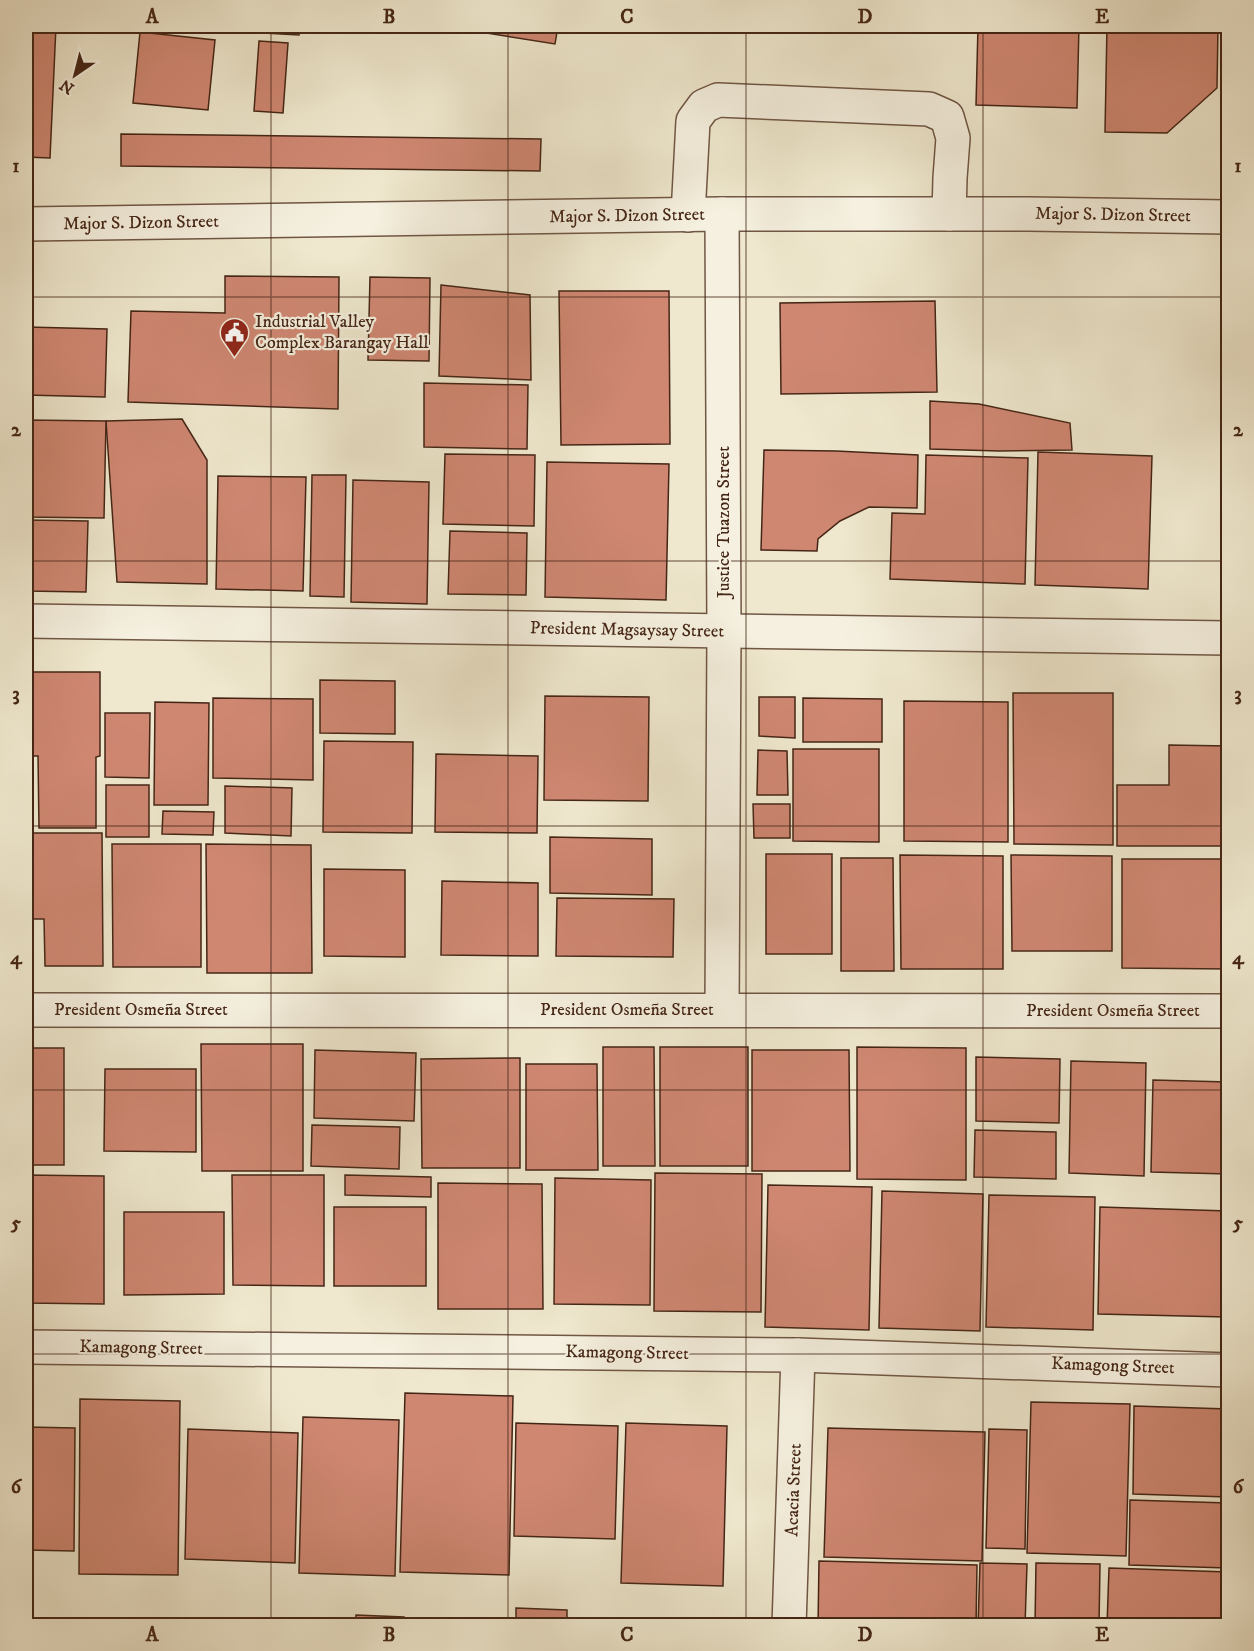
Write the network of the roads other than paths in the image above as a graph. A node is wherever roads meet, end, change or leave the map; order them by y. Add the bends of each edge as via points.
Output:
1 (722, 214) junction
2 (949, 214) junction
3 (688, 215) junction
4 (1228, 217) edge
5 (26, 224) edge
6 (26, 621) edge
7 (724, 631) junction
8 (1228, 638) edge
9 (26, 1010) edge
10 (722, 1010) junction
11 (1228, 1011) edge
12 (26, 1347) edge
13 (798, 1355) junction
14 (1228, 1370) edge
15 (789, 1626) edge

1 - 2 street, Major S. Dizon Street
1 - 3 street, Major S. Dizon Street
1 - 7 street, Justice Tuazon Street
2 - 3 street via 953,138 946,117 929,109 718,100 704,106 693,122
2 - 4 street, Major S. Dizon Street
3 - 5 street, Major S. Dizon Street
6 - 7 street, President Magsaysay Street
7 - 8 street, President Magsaysay Street
7 - 10 street, Justice Tuazon Street
9 - 10 street, President Osmeña Street
10 - 11 street, President Osmeña Street
12 - 13 street, Kamagong Street
13 - 14 street, Kamagong Street
13 - 15 street, Acacia Street

